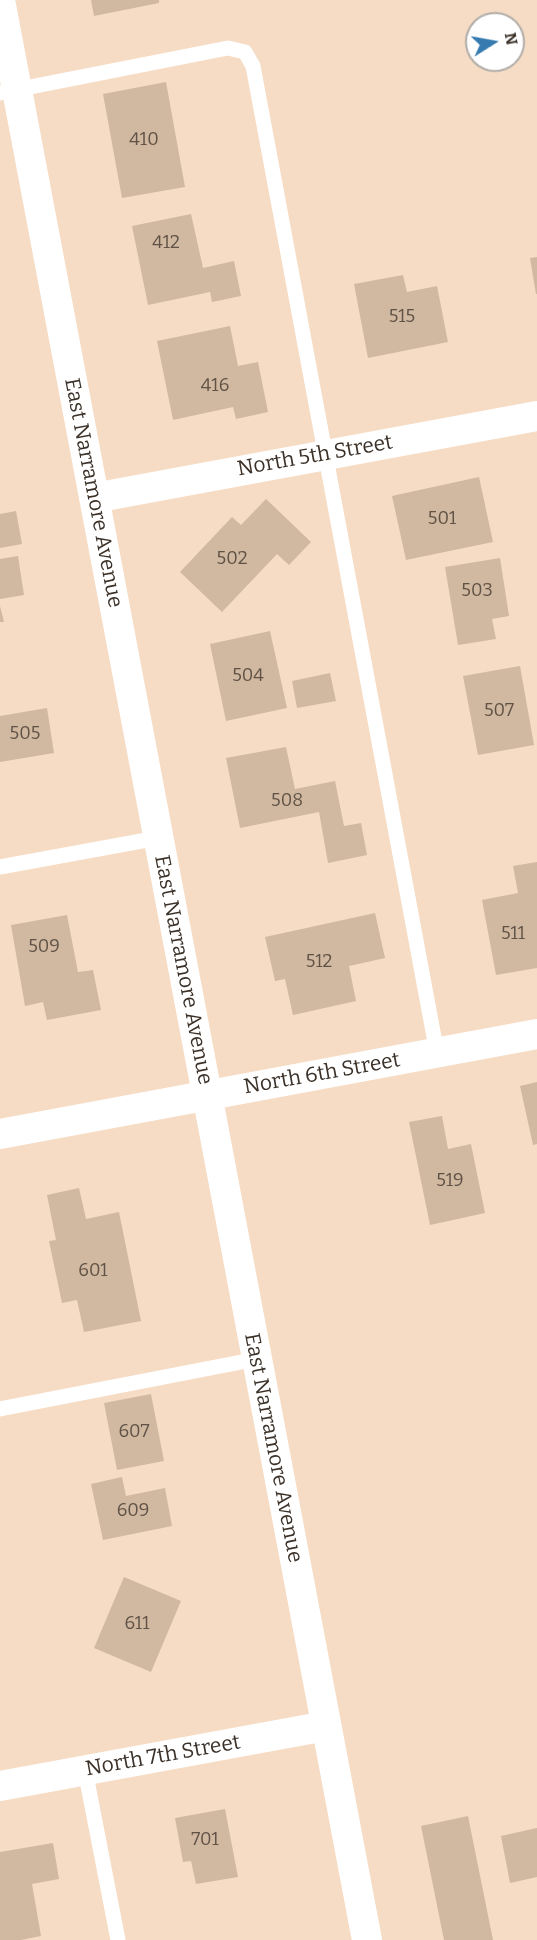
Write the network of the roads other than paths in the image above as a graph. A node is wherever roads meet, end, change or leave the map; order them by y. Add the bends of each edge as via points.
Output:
1 (0, 0) edge
2 (9, 91) edge
3 (537, 416) edge
4 (326, 454) junction
5 (94, 498) junction
6 (158, 838) junction
7 (0, 867) edge
8 (537, 1034) edge
9 (437, 1053) junction
10 (206, 1095) junction
11 (0, 1134) edge
12 (257, 1359) junction
13 (0, 1409) edge
14 (326, 1726) junction
15 (85, 1770) junction
16 (0, 1786) edge
17 (118, 1940) edge
18 (367, 1940) edge

1 - 2 street, East Narramore Avenue
2 - 4 lane via 228,48 245,52 253,66
2 - 5 street, East Narramore Avenue
3 - 4 street, North 5th Street
4 - 5 street, North 5th Street
4 - 9 lane
5 - 6 street, East Narramore Avenue
6 - 7 lane
6 - 10 street, East Narramore Avenue
8 - 9 street, North 6th Street
9 - 10 street, North 6th Street
10 - 11 street, North 6th Street
10 - 12 street, East Narramore Avenue
12 - 13 lane
12 - 14 street, East Narramore Avenue
14 - 15 street, North 7th Street
14 - 18 street, East Narramore Avenue
15 - 16 street, North 7th Street
15 - 17 lane

